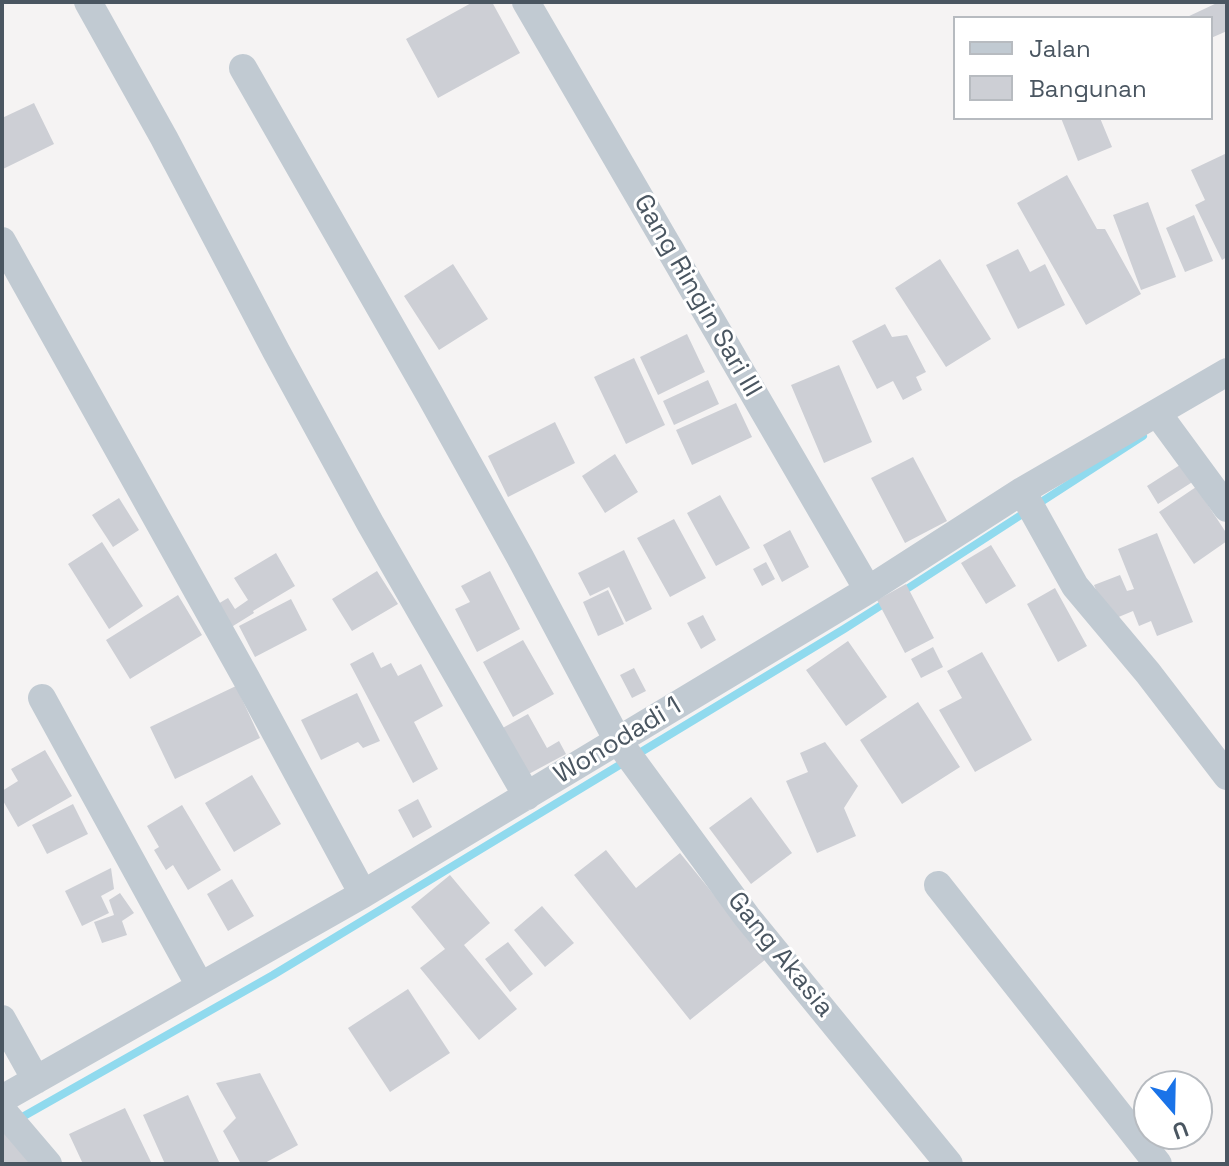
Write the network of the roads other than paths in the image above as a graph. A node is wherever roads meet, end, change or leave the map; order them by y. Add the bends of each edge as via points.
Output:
1 (88, 2) edge
2 (526, 2) edge
3 (243, 68) dead end
4 (2, 241) edge
5 (1227, 372) edge
6 (1158, 414) junction
7 (1029, 504) junction
8 (1227, 508) edge
9 (868, 590) junction
10 (42, 698) dead end
11 (618, 742) junction
12 (1227, 776) edge
13 (527, 796) junction
14 (938, 885) dead end
15 (363, 894) junction
16 (200, 986) junction
17 (2, 1019) edge
18 (36, 1080) junction
19 (2, 1099) edge
20 (7, 1117) edge
21 (48, 1164) edge
22 (949, 1164) edge
23 (1158, 1164) edge

1 - 13 street via 356,496
2 - 9 street, Gang Ringin Sari III
3 - 11 street, Gang Akasia via 445,422
4 - 15 street
5 - 6 street, Wonodadi 1
6 - 7 street, Wonodadi 1
6 - 8 street
7 - 9 street, Wonodadi 1
7 - 12 street via 1075,586
9 - 11 street, Wonodadi 1
10 - 16 street
11 - 13 street, Wonodadi 1
11 - 22 street, Gang Akasia via 747,917
13 - 15 street, Wonodadi 1
14 - 23 street
15 - 16 street, Wonodadi 1
16 - 18 street, Wonodadi 1
17 - 18 street
18 - 19 street, Wonodadi 1
20 - 21 street

